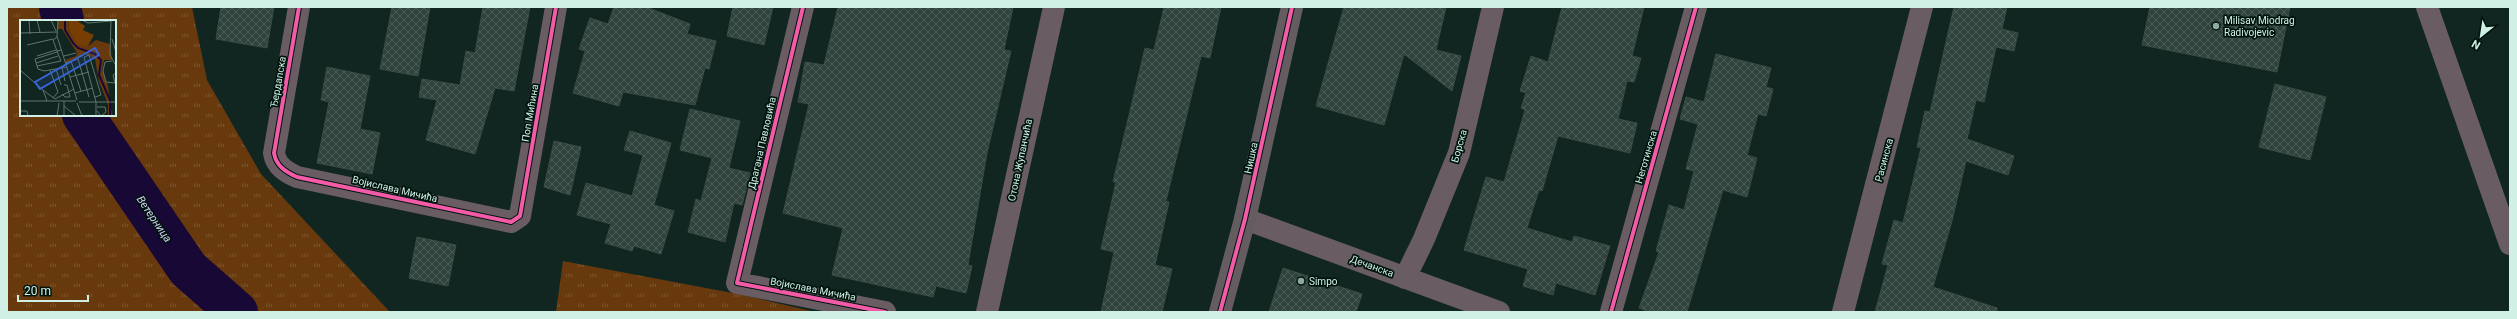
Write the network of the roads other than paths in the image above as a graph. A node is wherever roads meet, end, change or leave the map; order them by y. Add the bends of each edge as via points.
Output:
1 (299, 7) edge
2 (556, 7) edge
3 (802, 7) edge
4 (1054, 7) edge
5 (1292, 7) edge
6 (1493, 7) edge
7 (1696, 7) edge
8 (1922, 7) edge
9 (2427, 7) edge
10 (275, 161) joint
11 (1245, 219) junction
12 (516, 220) joint
13 (2510, 244) edge
14 (1405, 278) junction
15 (737, 283) joint
16 (885, 312) edge
17 (987, 312) edge
18 (1220, 312) edge
19 (1499, 312) edge
20 (1611, 312) edge
21 (1843, 312) edge

1 - 10 street, Ђердапска via 274,153
2 - 12 street, Поп Мићина via 520,216
3 - 15 street, Драгана Павловића
4 - 17 street, Отона Жупанчића
5 - 11 main road, Нишка
6 - 14 street, Борска via 1459,154
7 - 20 street, Неготинска
8 - 21 street, Расинска
9 - 13 street
10 - 12 street, Војислава Мичића via 297,178 503,220
11 - 14 street, Дечанска
11 - 18 main road, Нишка
14 - 19 street, Дечанска
15 - 16 street, Војислава Мичића

